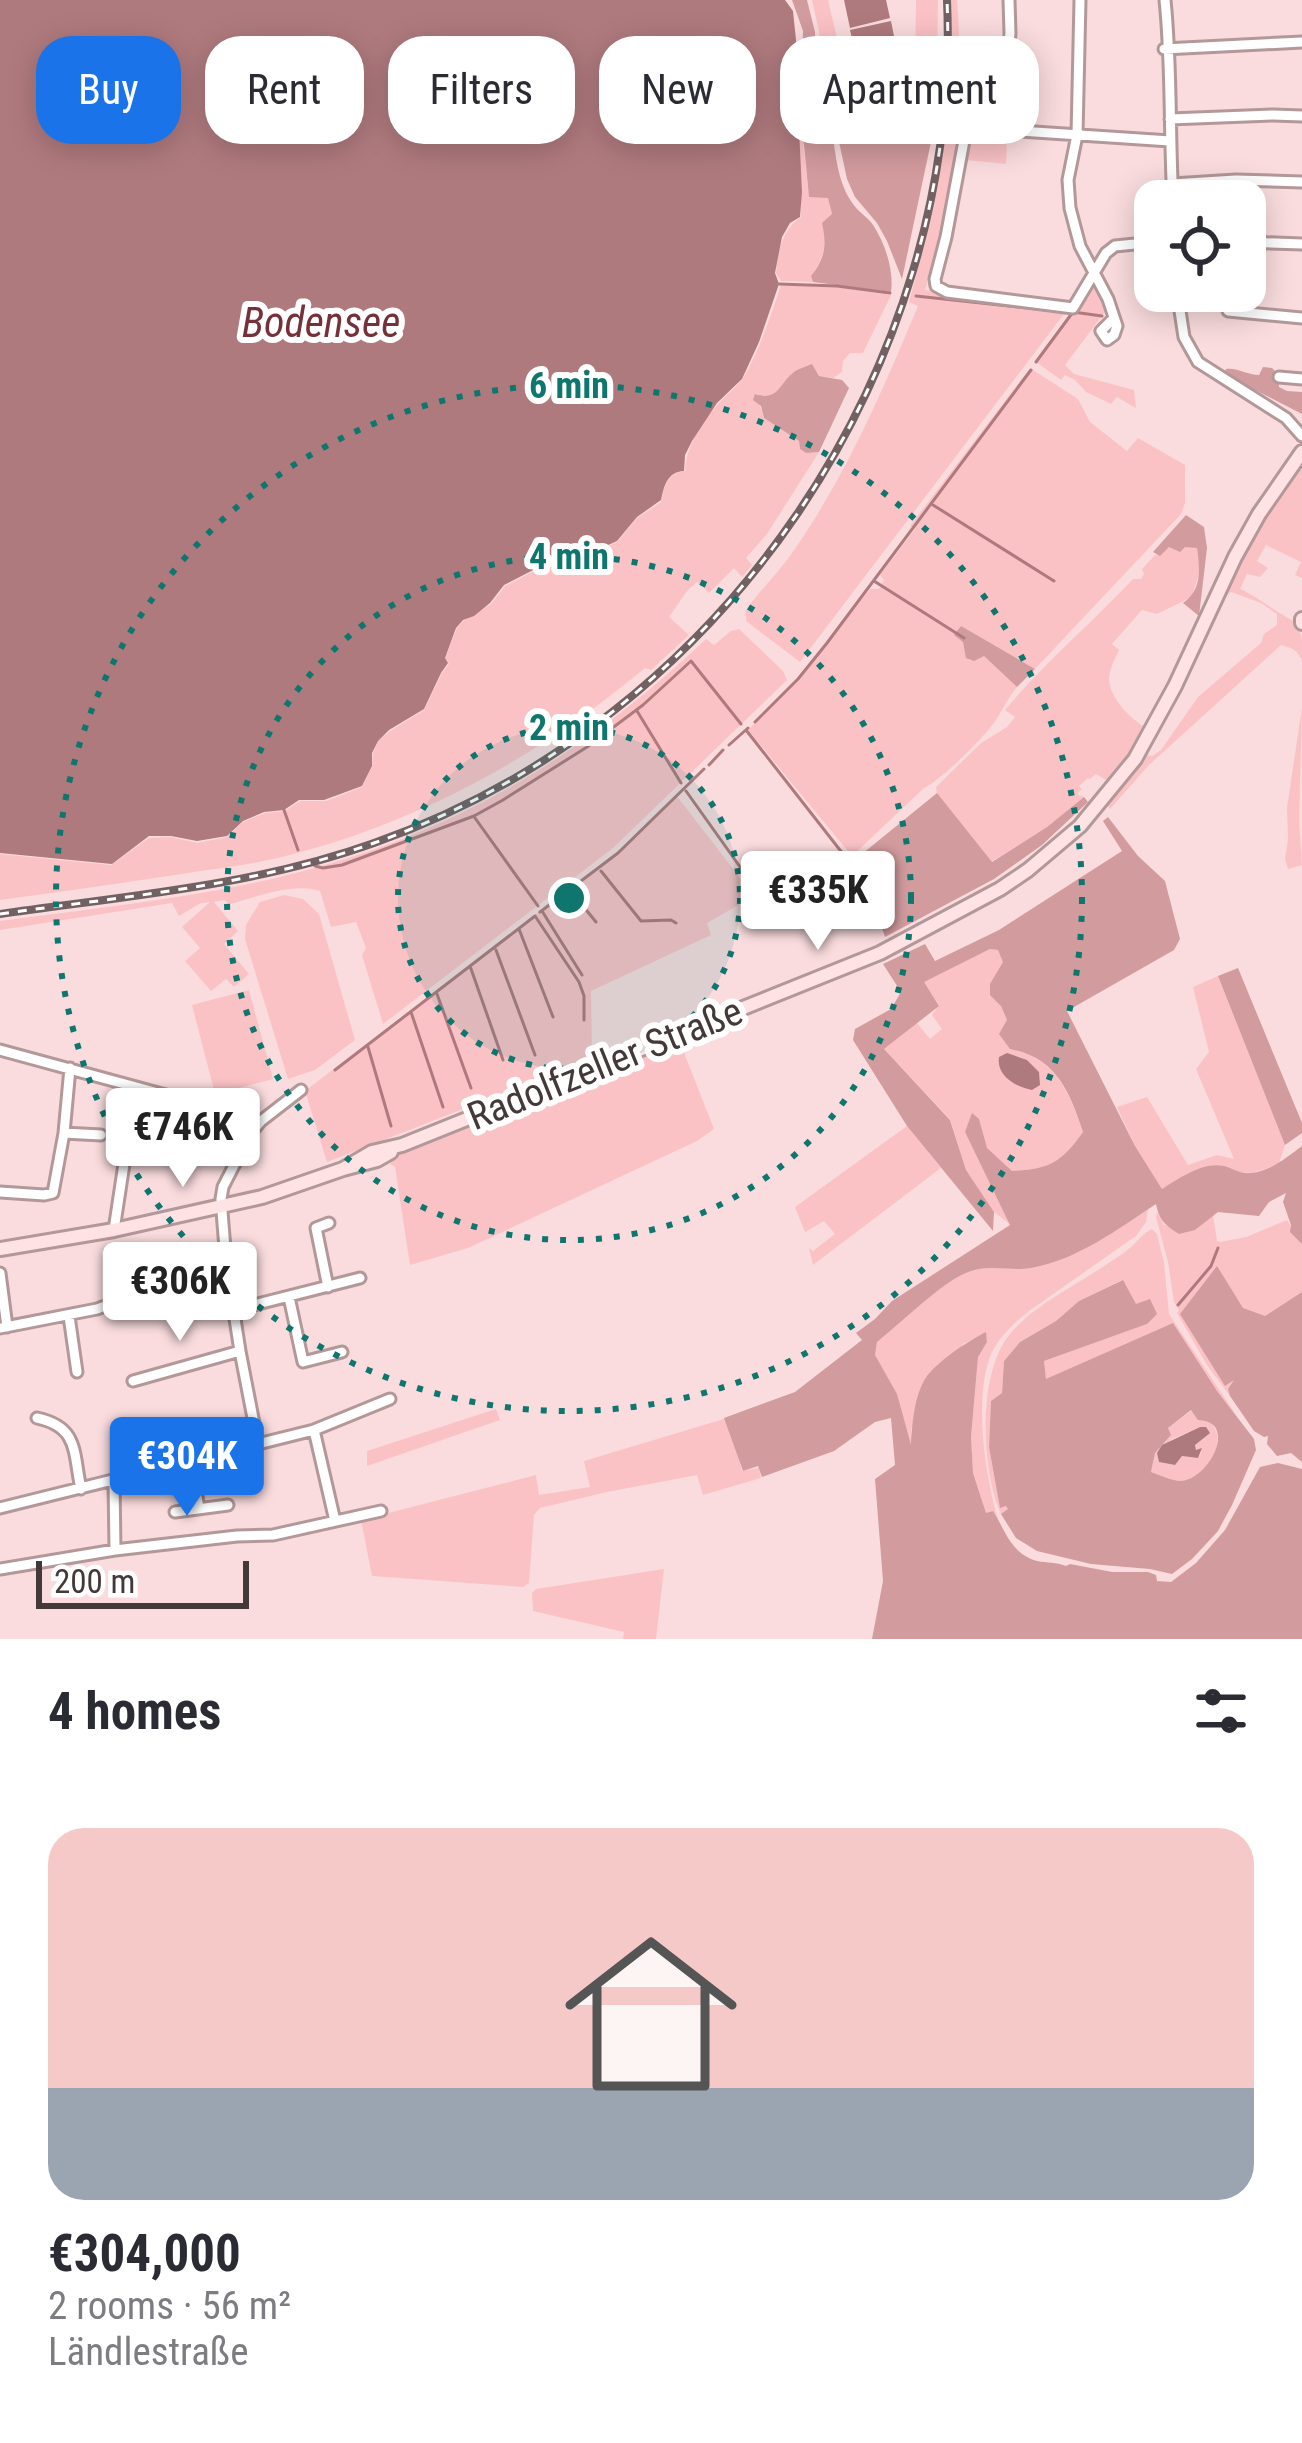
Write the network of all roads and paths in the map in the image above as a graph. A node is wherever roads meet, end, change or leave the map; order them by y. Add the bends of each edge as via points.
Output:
1 (1010, 0) edge
2 (1080, 0) edge
3 (1163, 0) edge
4 (1010, 36) edge
5 (1302, 42) edge
6 (1166, 49) junction
7 (1302, 116) edge
8 (1170, 119) junction
9 (1039, 132) edge
10 (1077, 135) junction
11 (1170, 141) junction
12 (962, 144) edge
13 (1172, 180) edge
14 (1266, 181) edge
15 (1302, 182) edge
16 (1266, 243) edge
17 (1134, 244) edge
18 (1302, 244) edge
19 (1095, 274) junction
20 (1183, 312) edge
21 (1239, 312) edge
22 (1114, 318) dead end
23 (1302, 318) edge
24 (1280, 377) dead end
25 (1302, 379) edge
26 (1286, 418) junction
27 (1302, 424) edge
28 (1302, 436) edge
29 (1299, 460) edge
30 (0, 1050) edge
31 (70, 1068) junction
32 (301, 1090) dead end
33 (261, 1121) junction
34 (64, 1133) junction
35 (101, 1135) dead end
36 (127, 1144) dead end
37 (0, 1192) edge
38 (221, 1206) junction
39 (329, 1223) dead end
40 (114, 1230) junction
41 (0, 1249) edge
42 (226, 1261) junction
43 (0, 1273) edge
44 (360, 1278) dead end
45 (328, 1287) junction
46 (289, 1297) junction
47 (233, 1310) junction
48 (70, 1316) junction
49 (4, 1328) edge
50 (240, 1352) junction
51 (342, 1352) dead end
52 (77, 1372) dead end
53 (133, 1381) dead end
54 (390, 1399) dead end
55 (37, 1418) dead end
56 (314, 1430) junction
57 (258, 1444) junction
58 (191, 1463) junction
59 (114, 1481) junction
60 (81, 1489) junction
61 (228, 1505) dead end
62 (0, 1508) edge
63 (199, 1508) junction
64 (381, 1511) dead end
65 (176, 1512) dead end
66 (334, 1521) junction
67 (116, 1550) junction
68 (0, 1569) edge

1 - 4 street
2 - 10 street
3 - 6 street
5 - 6 street
6 - 8 street
7 - 8 street
8 - 11 street
9 - 10 street
10 - 11 street
10 - 19 street via 1070,208
11 - 13 street
12 - 19 street via 936,286 1073,308
14 - 15 street
16 - 18 street
17 - 19 street via 1115,246
19 - 22 street
20 - 26 street via 1194,357
21 - 23 street
24 - 25 street
26 - 27 street
26 - 28 street
29 - 38 street, Radolfzeller Straße via 1258,514 1135,759 1028,870 914,937 806,984 343,1169
30 - 31 street
31 - 33 street
31 - 34 street
32 - 33 street
33 - 38 street via 223,1187
34 - 35 street
34 - 37 street via 53,1193
36 - 40 street
38 - 40 street, Radolfzeller Straße
38 - 42 street
39 - 45 street via 316,1228
40 - 41 street, Radolfzeller Straße
42 - 47 street
42 - 48 street
43 - 49 street
44 - 45 street
45 - 46 street
46 - 47 street
46 - 51 street via 303,1362
47 - 50 street
48 - 49 street
48 - 52 street
50 - 53 street
50 - 57 street
54 - 56 street
55 - 60 street via 67,1431
56 - 57 street
56 - 66 street
57 - 58 street
58 - 59 street
58 - 63 street
59 - 60 street
59 - 67 street
60 - 62 street
61 - 63 street
63 - 65 street
64 - 66 street
66 - 67 street
67 - 68 street

